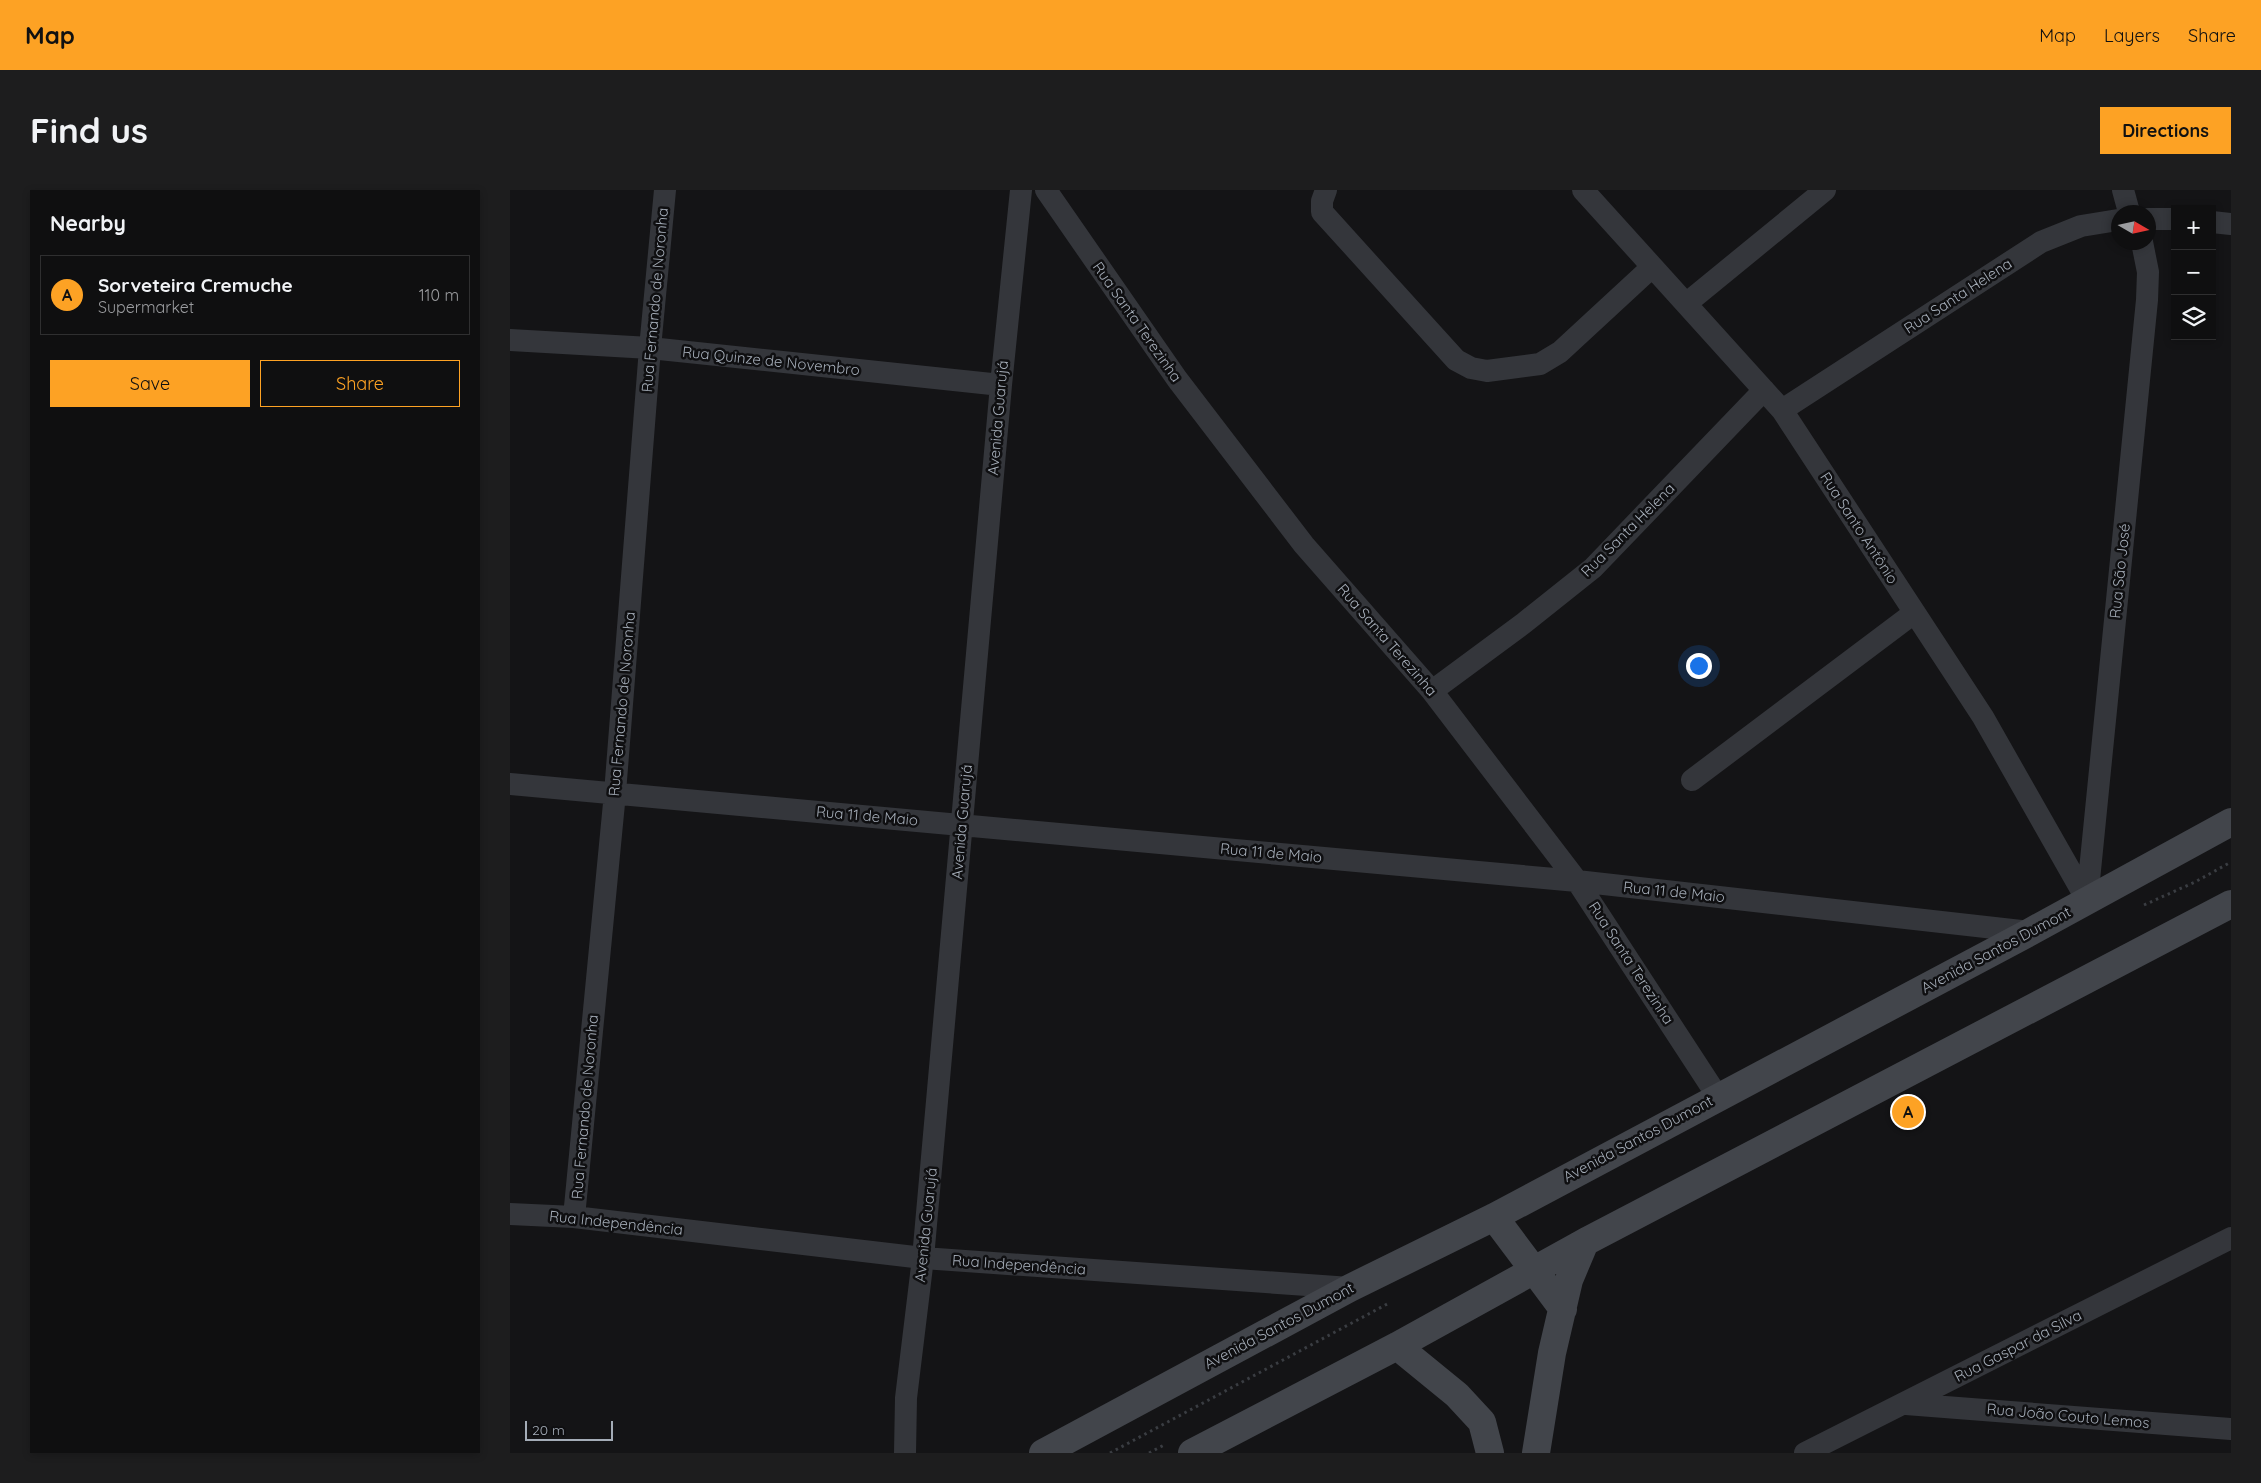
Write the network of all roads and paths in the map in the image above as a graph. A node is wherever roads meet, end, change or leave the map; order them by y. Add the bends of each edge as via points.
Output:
1 (665, 190) edge
2 (1021, 190) edge
3 (1046, 190) edge
4 (1326, 190) edge
5 (1583, 190) edge
6 (1825, 190) edge
7 (2124, 190) edge
8 (2127, 205) edge
9 (2156, 219) edge
10 (2171, 219) edge
11 (2111, 221) edge
12 (2216, 222) edge
13 (2231, 224) edge
14 (2144, 250) edge
15 (1652, 267) junction
16 (1687, 303) junction
17 (510, 340) edge
18 (650, 348) junction
19 (1001, 385) junction
20 (1764, 390) junction
21 (1782, 410) junction
22 (1914, 614) junction
23 (1432, 691) junction
24 (1692, 780) dead end
25 (510, 784) edge
26 (615, 793) junction
27 (2231, 822) edge
28 (962, 825) junction
29 (1577, 881) junction
30 (2087, 900) junction
31 (2231, 904) edge
32 (2030, 932) junction
33 (1718, 1097) junction
34 (510, 1214) edge
35 (574, 1217) junction
36 (1494, 1217) junction
37 (2231, 1238) edge
38 (1585, 1242) junction
39 (923, 1258) junction
40 (1533, 1270) junction
41 (1350, 1288) junction
42 (1563, 1309) junction
43 (1397, 1346) junction
44 (1904, 1404) junction
45 (2231, 1429) edge
46 (1845, 1443) edge
47 (905, 1453) edge
48 (1043, 1453) edge
49 (1192, 1453) edge
50 (1490, 1453) edge
51 (1536, 1453) edge
52 (1805, 1453) edge

1 - 18 street, Rua Fernando de Noronha
2 - 19 street, Avenida Guarujá
3 - 23 street, Rua Santa Terezinha via 1177,379 1298,537
4 - 15 street via 1322,212 1456,360 1472,368 1500,370 1540,364 1560,352
5 - 15 street, Rua Santo Antônio
6 - 16 street
7 - 8 street
9 - 10 street
11 - 21 street, Rua Santa Helena via 2081,226 2040,242
12 - 13 street
14 - 30 street, Rua São José via 2148,272 2147,300
15 - 16 street, Rua Santo Antônio
16 - 20 street, Rua Santo Antônio
17 - 18 street, Rua Quinze de Novembro
18 - 19 street, Rua Quinze de Novembro
18 - 26 street, Rua Fernando de Noronha
19 - 28 street, Avenida Guarujá
20 - 21 street, Rua Santo Antônio
20 - 23 street, Rua Santa Helena via 1593,568
21 - 22 street, Rua Santo Antônio
22 - 24 street
22 - 30 street, Rua Santo Antônio via 1983,717
23 - 29 street, Rua Santa Terezinha
25 - 26 street, Rua 11 de Maio
26 - 28 street, Rua 11 de Maio
26 - 35 street, Rua Fernando de Noronha
27 - 30 main road, Avenida Santos Dumont
28 - 29 street, Rua 11 de Maio
28 - 39 street, Avenida Guarujá
29 - 32 street, Rua 11 de Maio
29 - 33 street, Rua Santa Terezinha
30 - 32 main road, Avenida Santos Dumont
31 - 38 main road
32 - 33 main road, Avenida Santos Dumont
33 - 36 main road, Avenida Santos Dumont
34 - 35 street, Rua Independência
35 - 39 street, Rua Independência
36 - 40 main road
36 - 41 main road, Avenida Santos Dumont
37 - 44 street, Rua Gaspar da Silva
38 - 40 main road
38 - 42 main road via 1569,1280
39 - 41 street, Rua Independência
39 - 47 street, Avenida Guarujá via 906,1398
40 - 42 main road
40 - 43 main road
41 - 48 main road, Avenida Santos Dumont
42 - 51 main road via 1552,1352
43 - 49 main road
43 - 50 main road via 1457,1395 1482,1422
44 - 45 street, Rua João Couto Lemos
44 - 46 street, Rua Gaspar da Silva
46 - 52 street, Rua Gaspar da Silva

